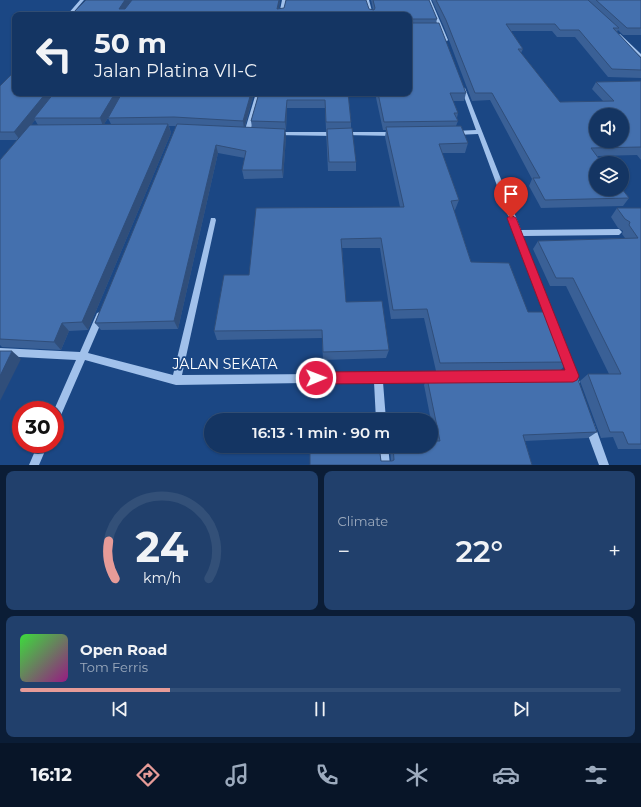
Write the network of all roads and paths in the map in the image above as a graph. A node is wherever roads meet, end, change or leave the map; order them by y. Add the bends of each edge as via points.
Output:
1 (82, 0) edge
2 (284, 0) edge
3 (367, 0) edge
4 (429, 0) edge
5 (72, 12) edge
6 (282, 12) edge
7 (370, 12) edge
8 (614, 30) edge
9 (449, 50) edge
10 (641, 56) edge
11 (460, 80) edge
12 (257, 96) edge
13 (478, 132) junction
14 (239, 133) edge
15 (247, 133) junction
16 (255, 133) edge
17 (449, 133) edge
18 (270, 134) edge
19 (405, 134) edge
20 (213, 220) dead end
21 (619, 232) dead end
22 (517, 233) junction
23 (105, 305) edge
24 (0, 352) edge
25 (84, 356) junction
26 (378, 377) junction
27 (464, 377) edge
28 (176, 380) junction
29 (578, 391) edge
30 (63, 401) edge
31 (381, 413) edge
32 (588, 420) edge
33 (40, 453) edge
34 (384, 453) edge
35 (34, 465) edge
36 (385, 465) edge
37 (604, 465) edge

1 - 5 street
2 - 6 street
3 - 7 street
4 - 9 street via 438,28
8 - 10 street
11 - 13 street
12 - 15 street
13 - 17 street
13 - 22 street
14 - 15 street
15 - 16 street
18 - 19 street
20 - 28 street
21 - 22 street
22 - 29 street via 569,376
23 - 25 street
24 - 25 street, JALAN SEKATA
25 - 28 street, JALAN SEKATA
25 - 30 street
26 - 27 street, JALAN SEKATA
26 - 28 street, JALAN SEKATA
26 - 31 street
32 - 37 street
33 - 35 street
34 - 36 street

